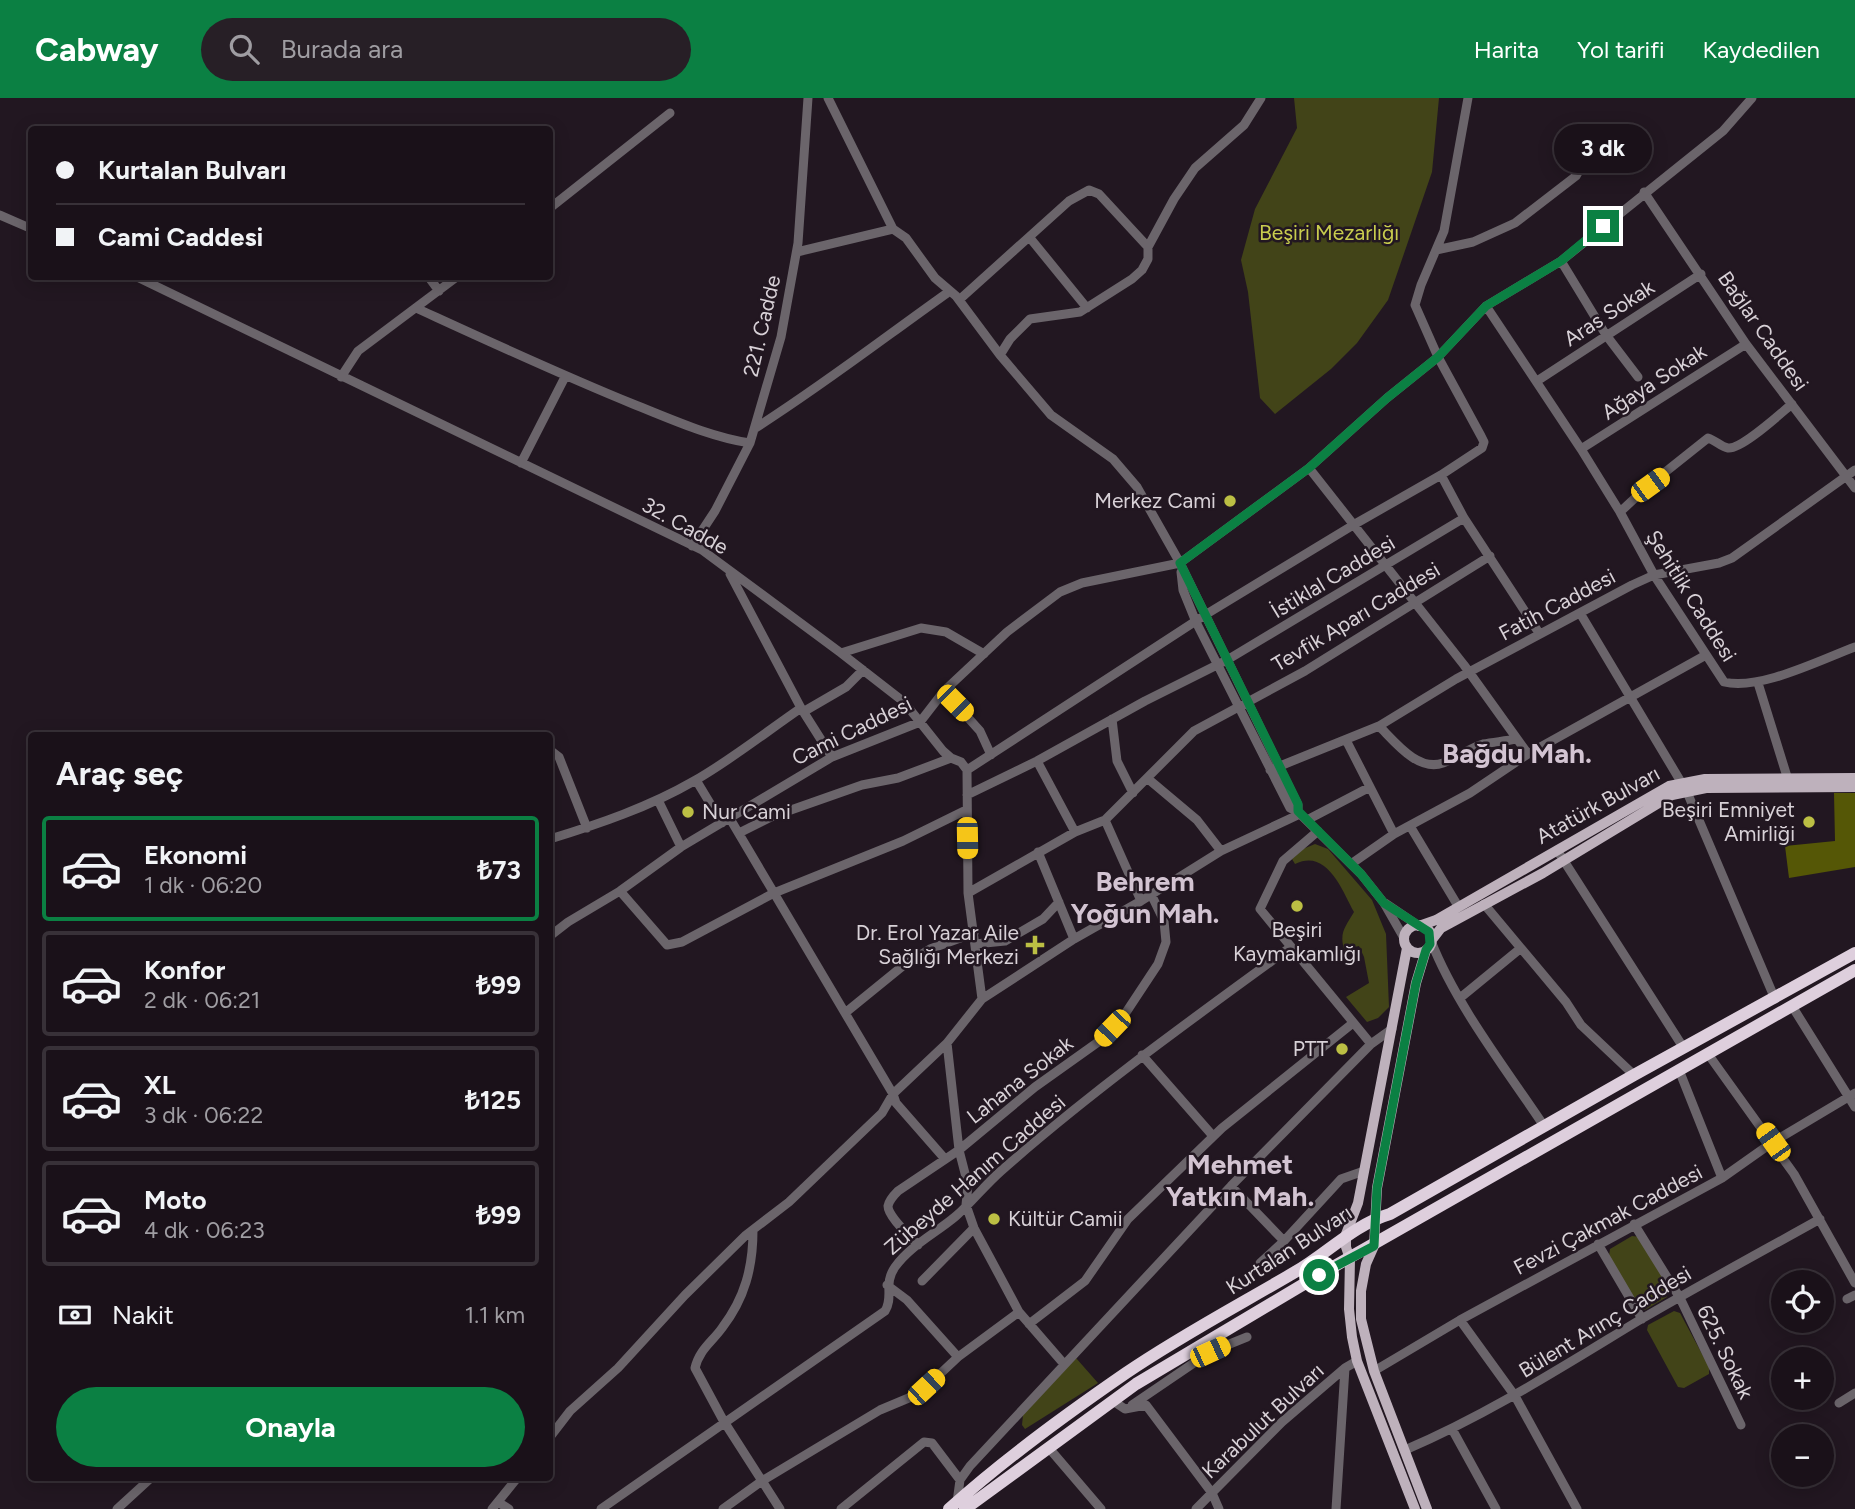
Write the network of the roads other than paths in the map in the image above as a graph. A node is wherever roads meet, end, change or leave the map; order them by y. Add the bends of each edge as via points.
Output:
1 (808, 98) edge
2 (828, 98) edge
3 (1261, 98) edge
4 (1468, 98) edge
5 (1752, 98) edge
6 (670, 113) dead end
7 (1590, 150) dead end
8 (1644, 192) junction
9 (553, 206) edge
10 (0, 215) edge
11 (28, 227) edge
12 (893, 229) junction
13 (1030, 238) junction
14 (1148, 247) junction
15 (1436, 250) junction
16 (797, 252) junction
17 (1561, 261) junction
18 (1701, 274) junction
19 (143, 280) edge
20 (431, 280) edge
21 (453, 280) edge
22 (439, 291) junction
23 (950, 291) junction
24 (959, 300) junction
25 (1486, 306) junction
26 (416, 308) junction
27 (1087, 308) junction
28 (1606, 335) junction
29 (1746, 344) junction
30 (1000, 355) junction
31 (1438, 357) junction
32 (341, 377) junction
33 (565, 377) junction
34 (1638, 377) dead end
35 (1537, 381) junction
36 (1792, 404) junction
37 (754, 429) junction
38 (750, 443) junction
39 (1581, 449) junction
40 (521, 463) junction
41 (1309, 468) junction
42 (1851, 473) edge
43 (1441, 475) junction
44 (1855, 488) edge
45 (1620, 512) junction
46 (1464, 518) junction
47 (1355, 524) junction
48 (692, 546) junction
49 (1490, 556) junction
50 (1180, 563) junction
51 (1385, 566) junction
52 (727, 569) junction
53 (1654, 575) junction
54 (1415, 601) junction
55 (1580, 613) junction
56 (1205, 615) junction
57 (1196, 622) junction
58 (1539, 633) junction
59 (1855, 647) edge
60 (841, 653) junction
61 (984, 654) junction
62 (1706, 655) junction
63 (1223, 662) junction
64 (863, 670) junction
65 (1469, 673) junction
66 (1758, 683) junction
67 (944, 691) junction
68 (1630, 697) junction
69 (1243, 703) junction
70 (802, 710) junction
71 (1112, 719) junction
72 (919, 722) junction
73 (1379, 726) junction
74 (1516, 739) junction
75 (1346, 740) junction
76 (553, 752) edge
77 (1528, 754) junction
78 (991, 755) junction
79 (832, 757) junction
80 (951, 758) junction
81 (1037, 761) junction
82 (1275, 768) junction
83 (967, 770) junction
84 (1147, 778) junction
85 (1855, 778) edge
86 (695, 780) junction
87 (1790, 783) junction
88 (1370, 787) junction
89 (1855, 787) edge
90 (1683, 788) junction
91 (1133, 793) junction
92 (967, 795) junction
93 (658, 800) junction
94 (966, 810) junction
95 (1301, 815) junction
96 (725, 820) junction
97 (1105, 820) junction
98 (1410, 826) junction
99 (587, 828) junction
100 (1318, 831) junction
101 (1075, 832) junction
102 (739, 833) junction
103 (1394, 834) junction
104 (553, 838) edge
105 (681, 847) junction
106 (1221, 851) junction
107 (1038, 852) junction
108 (1560, 856) junction
109 (1351, 864) junction
110 (620, 891) junction
111 (774, 892) junction
112 (968, 893) junction
113 (1151, 894) junction
114 (1141, 901) junction
115 (1059, 902) junction
116 (1384, 903) junction
117 (1484, 904) junction
118 (1458, 906) junction
119 (1419, 926) junction
120 (974, 933) junction
121 (553, 934) edge
122 (1074, 939) junction
123 (1405, 943) junction
124 (975, 944) junction
125 (1429, 945) junction
126 (1291, 947) junction
127 (1521, 948) junction
128 (1855, 953) edge
129 (1855, 970) edge
130 (1460, 998) junction
131 (982, 999) junction
132 (1775, 999) junction
133 (1792, 1006) junction
134 (845, 1013) junction
135 (1353, 1023) junction
136 (1392, 1029) junction
137 (947, 1043) junction
138 (1371, 1044) junction
139 (1683, 1048) junction
140 (1708, 1054) junction
141 (1142, 1055) junction
142 (1679, 1070) junction
143 (1634, 1075) junction
144 (893, 1094) junction
145 (1852, 1095) edge
146 (1855, 1107) edge
147 (1544, 1126) junction
148 (1213, 1136) junction
149 (1773, 1142) junction
150 (959, 1150) junction
151 (945, 1159) junction
152 (1364, 1171) junction
153 (1722, 1178) junction
154 (1231, 1186) junction
155 (966, 1205) junction
156 (1377, 1217) junction
157 (1820, 1219) junction
158 (1634, 1224) junction
159 (974, 1228) junction
160 (753, 1230) junction
161 (1346, 1234) junction
162 (1284, 1241) junction
163 (1598, 1244) junction
164 (918, 1245) junction
165 (1374, 1246) junction
166 (1350, 1259) junction
167 (1259, 1264) dead end
168 (922, 1281) dead end
169 (1855, 1283) edge
170 (887, 1285) junction
171 (1680, 1298) junction
172 (1019, 1312) junction
173 (1642, 1319) junction
174 (1460, 1320) junction
175 (1030, 1324) junction
176 (1247, 1337) dead end
177 (958, 1357) junction
178 (1357, 1361) junction
179 (1064, 1364) junction
180 (1345, 1368) junction
181 (1374, 1371) junction
182 (1855, 1394) edge
183 (1515, 1396) junction
184 (1114, 1401) junction
185 (1839, 1403) dead end
186 (1125, 1409) junction
187 (725, 1423) junction
188 (1741, 1425) dead end
189 (1452, 1429) junction
190 (553, 1433) edge
191 (1048, 1447) junction
192 (1405, 1450) junction
193 (960, 1480) junction
194 (148, 1481) edge
195 (515, 1481) edge
196 (762, 1482) junction
197 (1212, 1493) junction
198 (495, 1506) edge
199 (957, 1507) edge
200 (117, 1509) edge
201 (509, 1509) edge
202 (601, 1509) edge
203 (723, 1509) edge
204 (780, 1509) edge
205 (841, 1509) edge
206 (1101, 1509) edge
207 (1196, 1509) edge
208 (1219, 1509) edge
209 (1336, 1509) edge
210 (1415, 1509) edge
211 (1427, 1509) edge
212 (1496, 1509) edge
213 (1577, 1509) edge

1 - 16 street, 221. Cadde
2 - 12 street
3 - 14 street via 1244,125 1195,169
4 - 15 street via 1444,231
5 - 8 street, Cami Caddesi via 1723,131
6 - 9 street
7 - 15 street via 1576,176 1515,223 1473,242
8 - 17 street, Cami Caddesi
8 - 18 street, Bağlar Caddesi
10 - 11 street
12 - 16 street
12 - 23 street
13 - 14 street via 1069,201 1090,190
13 - 24 street
13 - 27 street
14 - 27 street via 1142,270
15 - 31 street via 1415,305
16 - 37 street, 221. Cadde via 781,337
17 - 25 street, Cami Caddesi
17 - 28 street
18 - 28 street, Aras Sokak
18 - 29 street, Bağlar Caddesi
19 - 32 street, 32. Cadde
20 - 22 street
21 - 22 street
22 - 26 street
23 - 24 street
23 - 37 street
24 - 30 street
25 - 31 street, Cami Caddesi
25 - 35 street, Şehitlik Caddesi
26 - 32 street via 358,351
26 - 33 street
27 - 30 street via 1030,319
28 - 34 street
28 - 35 street, Aras Sokak
29 - 36 street, Bağlar Caddesi
29 - 39 street, Ağaya Sokak
30 - 50 street via 1051,415 1113,459 1138,487
31 - 41 street, Cami Caddesi
31 - 43 street via 1483,442 1482,448
32 - 40 street, 32. Cadde
33 - 38 street via 726,439
33 - 40 street
35 - 39 street, Şehitlik Caddesi
36 - 42 street, Bağlar Caddesi
36 - 45 street via 1734,448 1708,438
37 - 38 street, 221. Cadde
38 - 48 street, 221. Cadde
39 - 45 street, Şehitlik Caddesi
40 - 48 street, 32. Cadde
41 - 47 street
41 - 50 street, Cami Caddesi
42 - 44 street, Bağlar Caddesi
42 - 53 street, Fatih Caddesi via 1732,558
43 - 46 street
43 - 47 street
45 - 53 street, Şehitlik Caddesi
46 - 49 street
46 - 51 street, İstiklal Caddesi
47 - 51 street
47 - 56 street
48 - 52 street, 32. Cadde
49 - 54 street, Tevfik Aparı Caddesi
49 - 58 street
50 - 56 street
50 - 57 street via 1183,590
50 - 61 street, Cami Caddesi via 1082,583 1060,592
51 - 54 street
51 - 63 street, İstiklal Caddesi
52 - 60 street, 32. Cadde
52 - 70 street
53 - 55 street, Fatih Caddesi
53 - 62 street, Şehitlik Caddesi
54 - 65 street
54 - 69 street, Tevfik Aparı Caddesi via 1305,671
55 - 58 street, Fatih Caddesi
55 - 68 street
56 - 57 street
56 - 63 street
57 - 63 street
57 - 78 street
58 - 65 street, Fatih Caddesi
59 - 66 street, Şehitlik Caddesi
60 - 61 street via 921,628 946,632
60 - 64 street, 32. Cadde
61 - 67 street, Cami Caddesi
62 - 66 street, Şehitlik Caddesi via 1724,682
62 - 68 street
63 - 69 street
63 - 71 street, İstiklal Caddesi
64 - 70 street via 846,687
64 - 72 street, 32. Cadde via 904,702
65 - 73 street, Fatih Caddesi
65 - 74 street
66 - 87 street
67 - 72 street, Cami Caddesi
67 - 78 street via 980,731
68 - 77 street
68 - 90 street
69 - 82 street
69 - 84 street, Tevfik Aparı Caddesi via 1194,731
70 - 79 street
70 - 86 street
71 - 81 street, İstiklal Caddesi
71 - 91 street via 1116,761
72 - 79 street, Cami Caddesi
72 - 80 street, 32. Cadde
73 - 74 street via 1409,754 1430,765 1484,744
73 - 75 street, Fatih Caddesi
74 - 77 street
75 - 82 street, Fatih Caddesi
75 - 88 street
76 - 99 street via 559,757
77 - 98 street
78 - 83 street
79 - 96 street, Cami Caddesi
80 - 83 street, 32. Cadde
80 - 102 street via 771,817
81 - 92 street, İstiklal Caddesi
81 - 101 street
82 - 95 street
83 - 92 street
84 - 91 street, Tevfik Aparı Caddesi
84 - 106 street via 1197,820
85 - 87 main road, Atatürk Bulvarı
86 - 93 street
86 - 96 street
87 - 89 main road, Atatürk Bulvarı
87 - 90 main road, Atatürk Bulvarı via 1705,779
88 - 95 street
88 - 103 street
90 - 108 main road, Atatürk Bulvarı via 1669,786
90 - 132 street
91 - 97 street, Tevfik Aparı Caddesi
92 - 94 street
93 - 99 street
93 - 105 street
94 - 111 street via 903,841
94 - 112 street
95 - 100 street
95 - 106 street
96 - 102 street
96 - 105 street, Cami Caddesi
97 - 101 street
97 - 114 street
98 - 103 street
98 - 118 street
99 - 104 street
100 - 109 street
100 - 126 street via 1283,861 1260,909
101 - 107 street
102 - 111 street
103 - 109 street
105 - 110 street, Cami Caddesi
106 - 113 street
107 - 112 street
107 - 115 street
108 - 117 main road, Atatürk Bulvarı
108 - 118 main road, Atatürk Bulvarı
108 - 139 street
109 - 116 street
110 - 111 street via 667,945 682,942
110 - 121 street, Cami Caddesi
111 - 134 street
112 - 120 street
113 - 114 street
113 - 150 street, Lahana Sokak via 1164,922 1166,942 1158,964 1123,1017 1101,1040
114 - 122 street
115 - 122 street
115 - 124 street via 1042,919 1005,941
116 - 119 street
116 - 123 street
117 - 125 main road, Atatürk Bulvarı via 1441,928
117 - 127 street
118 - 119 main road, Atatürk Bulvarı
119 - 123 main road via 1410,928
119 - 125 main road via 1429,932
120 - 124 street
120 - 134 street via 930,948
122 - 131 street
123 - 125 main road via 1418,953
123 - 136 main road
124 - 131 street
125 - 130 street
125 - 156 main road via 1416,983 1377,1188
126 - 135 street
126 - 141 street, Zübeyde Hanım Caddesi
127 - 130 street
127 - 143 street via 1581,1025
128 - 132 highway, Kurtalan Bulvarı
129 - 133 highway, Kurtalan Bulvarı
130 - 147 street
131 - 137 street
132 - 139 highway, Kurtalan Bulvarı
133 - 140 highway, Kurtalan Bulvarı
133 - 145 street
134 - 144 street
135 - 138 street
135 - 148 street
136 - 138 street
136 - 152 main road
137 - 144 street
137 - 150 street
138 - 154 street
139 - 143 highway, Kurtalan Bulvarı
140 - 142 highway, Kurtalan Bulvarı
140 - 149 street
141 - 148 street
141 - 155 street, Zübeyde Hanım Caddesi
142 - 153 street
142 - 165 highway, Kurtalan Bulvarı
143 - 147 highway, Kurtalan Bulvarı
144 - 151 street
144 - 160 street via 882,1113
145 - 146 street
145 - 149 street, Fevzi Çakmak Caddesi
147 - 156 highway, Kurtalan Bulvarı via 1390,1214
148 - 175 street via 1128,1219 1085,1281
149 - 153 street, Fevzi Çakmak Caddesi
149 - 157 street
150 - 151 street, Lahana Sokak
150 - 155 street via 968,1185
151 - 164 street, Lahana Sokak via 898,1191 888,1206
152 - 161 main road
152 - 162 street via 1341,1179
153 - 158 street, Fevzi Çakmak Caddesi
154 - 162 street
154 - 179 street
155 - 159 street
155 - 164 street, Zübeyde Hanım Caddesi
156 - 161 highway, Kurtalan Bulvarı
156 - 165 main road
157 - 169 street
157 - 171 street, Bülent Arınç Caddesi
158 - 163 street, Fevzi Çakmak Caddesi
158 - 171 street, 625. Sokak
159 - 168 street
159 - 172 street
160 - 187 street via 753,1256 738,1305 698,1357 695,1368
160 - 190 street
161 - 166 main road
161 - 199 highway, Kurtalan Bulvarı via 1310,1263 1128,1372 986,1476
162 - 167 street
163 - 173 street
163 - 174 street, Fevzi Çakmak Caddesi
164 - 170 street, Zübeyde Hanım Caddesi via 897,1263
165 - 166 highway, Kurtalan Bulvarı
165 - 181 main road via 1361,1291 1361,1319
166 - 178 main road via 1349,1309
166 - 184 highway, Kurtalan Bulvarı
170 - 177 street via 907,1300
170 - 187 street, Zübeyde Hanım Caddesi via 885,1311
171 - 173 street, Bülent Arınç Caddesi
171 - 188 street, 625. Sokak
172 - 175 street
172 - 177 street
173 - 183 street, Bülent Arınç Caddesi
174 - 181 street, Fevzi Çakmak Caddesi
174 - 183 street
175 - 179 street
176 - 186 street via 1210,1352
177 - 196 street via 911,1397 880,1410
178 - 180 street, Karabulut Bulvarı
178 - 210 main road
179 - 193 street
180 - 197 street, Karabulut Bulvarı via 1282,1422
180 - 209 street
181 - 192 main road
182 - 185 street
183 - 189 street, Bülent Arınç Caddesi
183 - 213 street
184 - 186 street
184 - 191 highway, Kurtalan Bulvarı
186 - 197 street via 1146,1405
187 - 196 street
187 - 202 street, Zübeyde Hanım Caddesi
189 - 192 street, Bülent Arınç Caddesi
189 - 212 street
191 - 199 highway, Kurtalan Bulvarı
191 - 206 street
192 - 211 main road
193 - 199 street
193 - 205 street via 932,1443 924,1441
194 - 200 street
195 - 198 street
196 - 203 street
196 - 204 street
197 - 207 street, Karabulut Bulvarı
197 - 208 street
198 - 201 street

